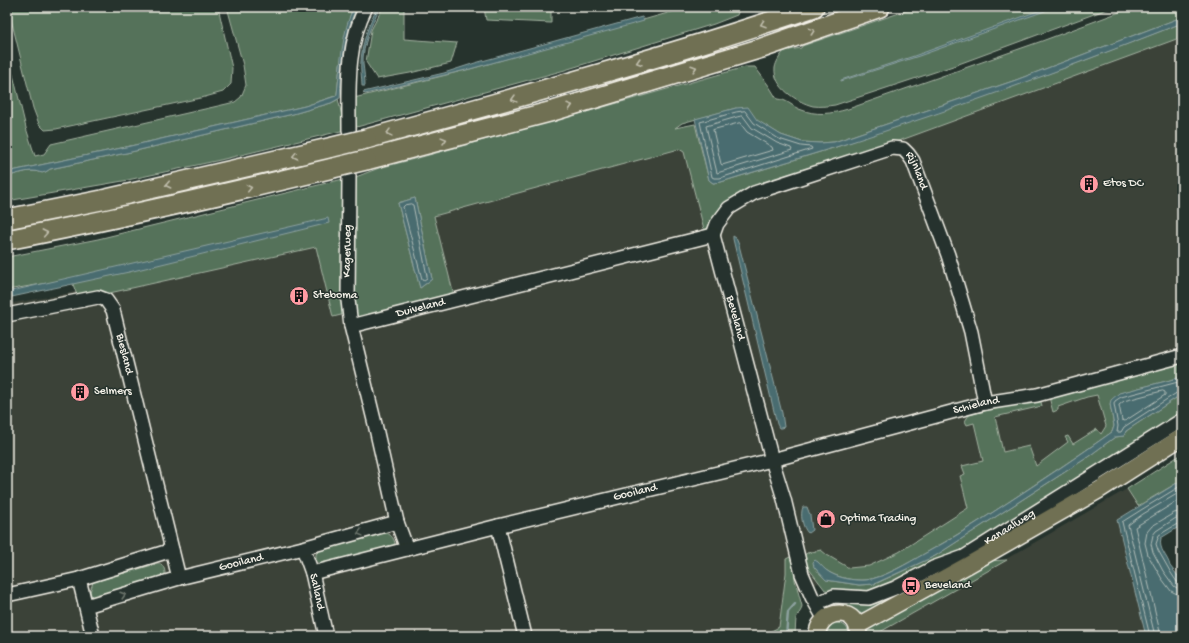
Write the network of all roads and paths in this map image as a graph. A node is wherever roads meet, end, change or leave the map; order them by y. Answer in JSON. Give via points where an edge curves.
{"nodes":[{"id":1,"x":366,"y":7,"type":"edge"},
{"id":2,"x":814,"y":7,"type":"edge"},
{"id":3,"x":880,"y":7,"type":"edge"},
{"id":4,"x":349,"y":130,"type":"dead end"},
{"id":5,"x":341,"y":172,"type":"junction"},
{"id":6,"x":7,"y":219,"type":"edge"},
{"id":7,"x":713,"y":235,"type":"junction"},
{"id":8,"x":7,"y":240,"type":"edge"},
{"id":9,"x":7,"y":315,"type":"edge"},
{"id":10,"x":351,"y":326,"type":"junction"},
{"id":11,"x":1182,"y":356,"type":"edge"},
{"id":12,"x":985,"y":403,"type":"junction"},
{"id":13,"x":1182,"y":420,"type":"edge"},
{"id":14,"x":1182,"y":437,"type":"edge"},
{"id":15,"x":772,"y":460,"type":"junction"},
{"id":16,"x":397,"y":522,"type":"junction"},
{"id":17,"x":498,"y":526,"type":"junction"},
{"id":18,"x":303,"y":548,"type":"junction"},
{"id":19,"x":407,"y":549,"type":"junction"},
{"id":20,"x":172,"y":550,"type":"junction"},
{"id":21,"x":800,"y":564,"type":"junction"},
{"id":22,"x":312,"y":573,"type":"junction"},
{"id":23,"x":179,"y":578,"type":"junction"},
{"id":24,"x":79,"y":579,"type":"junction"},
{"id":25,"x":7,"y":596,"type":"edge"},
{"id":26,"x":825,"y":600,"type":"junction"},
{"id":27,"x":86,"y":606,"type":"junction"},
{"id":28,"x":829,"y":616,"type":"junction"},
{"id":29,"x":858,"y":631,"type":"edge"},
{"id":30,"x":93,"y":636,"type":"edge"},
{"id":31,"x":326,"y":636,"type":"edge"},
{"id":32,"x":525,"y":636,"type":"edge"},
{"id":33,"x":817,"y":636,"type":"edge"}],
"edges":[{"from":1,"to":4,"type":"street","via":[[360,17],[352,51]]},
{"from":2,"to":6,"type":"highway","one_way":true,"bridge":true,"via":[[548,90],[366,139],[102,200]]},
{"from":5,"to":3,"type":"highway","one_way":true,"bridge":true,"via":[[366,160],[553,111],[762,48]]},
{"from":8,"to":5,"type":"highway","one_way":true},
{"from":5,"to":10,"type":"street","name":"Kagerweg"},
{"from":7,"to":10,"type":"street","name":"Duiveland"},
{"from":7,"to":12,"type":"street","name":"Rijnland","via":[[717,224],[729,208],[754,193],[892,148],[903,149],[913,161],[948,255],[971,332]]},
{"from":7,"to":15,"type":"street","name":"Beveland"},
{"from":9,"to":20,"type":"street","name":"Biesland","via":[[98,297],[106,300],[113,310]]},
{"from":10,"to":16,"type":"street"},
{"from":11,"to":12,"type":"street","name":"Schieland","via":[[1037,395]]},
{"from":12,"to":15,"type":"street","name":"Schieland"},
{"from":13,"to":26,"type":"street","name":"Kanaalweg","via":[[964,557],[869,598],[834,596]]},
{"from":14,"to":29,"type":"main road","name":"Kanaalweg","via":[[1085,498]]},
{"from":15,"to":17,"type":"street","name":"Gooiland"},
{"from":15,"to":21,"type":"street","name":"Beveland"},
{"from":16,"to":18,"type":"street","name":"Gooiland","one_way":true},
{"from":16,"to":19,"type":"street"},
{"from":17,"to":19,"type":"street","name":"Gooiland"},
{"from":17,"to":32,"type":"street"},
{"from":18,"to":22,"type":"street","name":"Salland"},
{"from":18,"to":23,"type":"street","name":"Gooiland"},
{"from":19,"to":22,"type":"street","name":"Gooiland"},
{"from":20,"to":23,"type":"street","name":"Biesland"},
{"from":20,"to":24,"type":"street"},
{"from":21,"to":26,"type":"street","name":"Beveland"},
{"from":21,"to":28,"type":"street","name":"Beveland","via":[[805,583]]},
{"from":22,"to":31,"type":"street","name":"Salland"},
{"from":27,"to":23,"type":"street","name":"Gooiland","one_way":true},
{"from":24,"to":25,"type":"street"},
{"from":24,"to":27,"type":"street"},
{"from":26,"to":28,"type":"street","name":"Beveland"},
{"from":27,"to":30,"type":"street"},
{"from":28,"to":29,"type":"main road","via":[[847,616],[853,620]]},
{"from":28,"to":33,"type":"main road","via":[[820,624]]}]}
